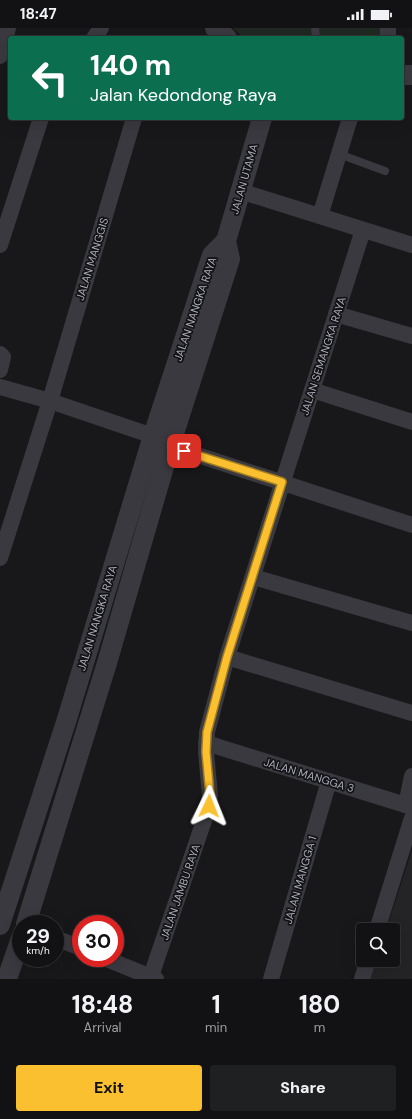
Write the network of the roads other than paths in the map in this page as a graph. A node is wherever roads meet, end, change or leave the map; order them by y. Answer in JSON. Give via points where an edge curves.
{"nodes":[{"id":1,"x":8,"y":28,"type":"edge"},
{"id":2,"x":215,"y":28,"type":"edge"},
{"id":3,"x":225,"y":36,"type":"edge"},
{"id":4,"x":0,"y":56,"type":"edge"},
{"id":5,"x":40,"y":120,"type":"edge"},
{"id":6,"x":133,"y":120,"type":"edge"},
{"id":7,"x":261,"y":120,"type":"edge"},
{"id":8,"x":349,"y":120,"type":"edge"},
{"id":9,"x":339,"y":154,"type":"junction"},
{"id":10,"x":385,"y":171,"type":"dead end"},
{"id":11,"x":240,"y":191,"type":"junction"},
{"id":12,"x":320,"y":216,"type":"junction"},
{"id":13,"x":363,"y":230,"type":"junction"},
{"id":14,"x":226,"y":241,"type":"joint"},
{"id":15,"x":0,"y":245,"type":"edge"},
{"id":16,"x":412,"y":245,"type":"edge"},
{"id":17,"x":336,"y":314,"type":"junction"},
{"id":18,"x":412,"y":336,"type":"edge"},
{"id":19,"x":0,"y":354,"type":"edge"},
{"id":20,"x":0,"y":370,"type":"edge"},
{"id":21,"x":0,"y":388,"type":"edge"},
{"id":22,"x":312,"y":390,"type":"junction"},
{"id":23,"x":50,"y":401,"type":"junction"},
{"id":24,"x":412,"y":422,"type":"edge"},
{"id":25,"x":161,"y":441,"type":"junction"},
{"id":26,"x":282,"y":482,"type":"junction"},
{"id":27,"x":412,"y":524,"type":"edge"},
{"id":28,"x":0,"y":558,"type":"edge"},
{"id":29,"x":253,"y":578,"type":"junction"},
{"id":30,"x":412,"y":623,"type":"edge"},
{"id":31,"x":86,"y":656,"type":"junction"},
{"id":32,"x":227,"y":657,"type":"junction"},
{"id":33,"x":107,"y":664,"type":"junction"},
{"id":34,"x":412,"y":713,"type":"edge"},
{"id":35,"x":66,"y":722,"type":"junction"},
{"id":36,"x":86,"y":729,"type":"junction"},
{"id":37,"x":206,"y":744,"type":"junction"},
{"id":38,"x":412,"y":776,"type":"edge"},
{"id":39,"x":329,"y":781,"type":"junction"},
{"id":40,"x":410,"y":810,"type":"edge"},
{"id":41,"x":29,"y":915,"type":"edge"},
{"id":42,"x":0,"y":923,"type":"edge"},
{"id":43,"x":380,"y":923,"type":"edge"},
{"id":44,"x":12,"y":964,"type":"edge"},
{"id":45,"x":124,"y":966,"type":"edge"},
{"id":46,"x":366,"y":967,"type":"edge"},
{"id":47,"x":152,"y":978,"type":"edge"},
{"id":48,"x":7,"y":979,"type":"edge"},
{"id":49,"x":271,"y":979,"type":"edge"},
{"id":50,"x":362,"y":979,"type":"edge"}],
"edges":[{"from":1,"to":4,"type":"street"},
{"from":2,"to":3,"type":"street"},
{"from":5,"to":15,"type":"street"},
{"from":6,"to":23,"type":"street","name":"JALAN MANGGIS"},
{"from":7,"to":11,"type":"street","name":"JALAN UTAMA"},
{"from":8,"to":9,"type":"street"},
{"from":9,"to":10,"type":"lane"},
{"from":9,"to":12,"type":"street"},
{"from":11,"to":12,"type":"street"},
{"from":11,"to":14,"type":"street","name":"JALAN UTAMA"},
{"from":12,"to":13,"type":"street"},
{"from":13,"to":16,"type":"street"},
{"from":13,"to":17,"type":"street","name":"JALAN SEMANGKA RAYA"},
{"from":14,"to":25,"type":"street","name":"JALAN NANGKA RAYA","via":[[212,255],[193,344]]},
{"from":17,"to":18,"type":"street"},
{"from":17,"to":22,"type":"street","name":"JALAN SEMANGKA RAYA"},
{"from":19,"to":20,"type":"street","via":[[3,357]]},
{"from":21,"to":23,"type":"street"},
{"from":22,"to":24,"type":"street"},
{"from":22,"to":26,"type":"street","name":"JALAN SEMANGKA RAYA"},
{"from":23,"to":25,"type":"street"},
{"from":23,"to":28,"type":"street","name":"JALAN MANGGIS"},
{"from":25,"to":26,"type":"street"},
{"from":25,"to":31,"type":"street","name":"JALAN NANGKA RAYA"},
{"from":25,"to":33,"type":"street","name":"JALAN NANGKA RAYA"},
{"from":26,"to":27,"type":"street"},
{"from":26,"to":29,"type":"street","name":"JALAN JAMBU RAYA"},
{"from":29,"to":30,"type":"street"},
{"from":29,"to":32,"type":"street","name":"JALAN JAMBU RAYA"},
{"from":31,"to":33,"type":"street"},
{"from":31,"to":35,"type":"street","name":"JALAN NANGKA RAYA"},
{"from":32,"to":34,"type":"street"},
{"from":32,"to":37,"type":"street","name":"JALAN JAMBU RAYA"},
{"from":33,"to":36,"type":"street","name":"JALAN NANGKA RAYA"},
{"from":35,"to":36,"type":"street"},
{"from":35,"to":42,"type":"street","name":"JALAN NANGKA RAYA"},
{"from":36,"to":41,"type":"street","name":"JALAN NANGKA RAYA"},
{"from":37,"to":39,"type":"street","name":"JALAN MANGGA 3"},
{"from":37,"to":47,"type":"street","name":"JALAN JAMBU RAYA","via":[[209,806]]},
{"from":38,"to":40,"type":"street"},
{"from":39,"to":40,"type":"street","name":"JALAN MANGGA 3"},
{"from":39,"to":49,"type":"street","name":"JALAN MANGGA 1"},
{"from":40,"to":43,"type":"street"},
{"from":44,"to":48,"type":"street"},
{"from":45,"to":47,"type":"street"},
{"from":46,"to":50,"type":"street"}]}
